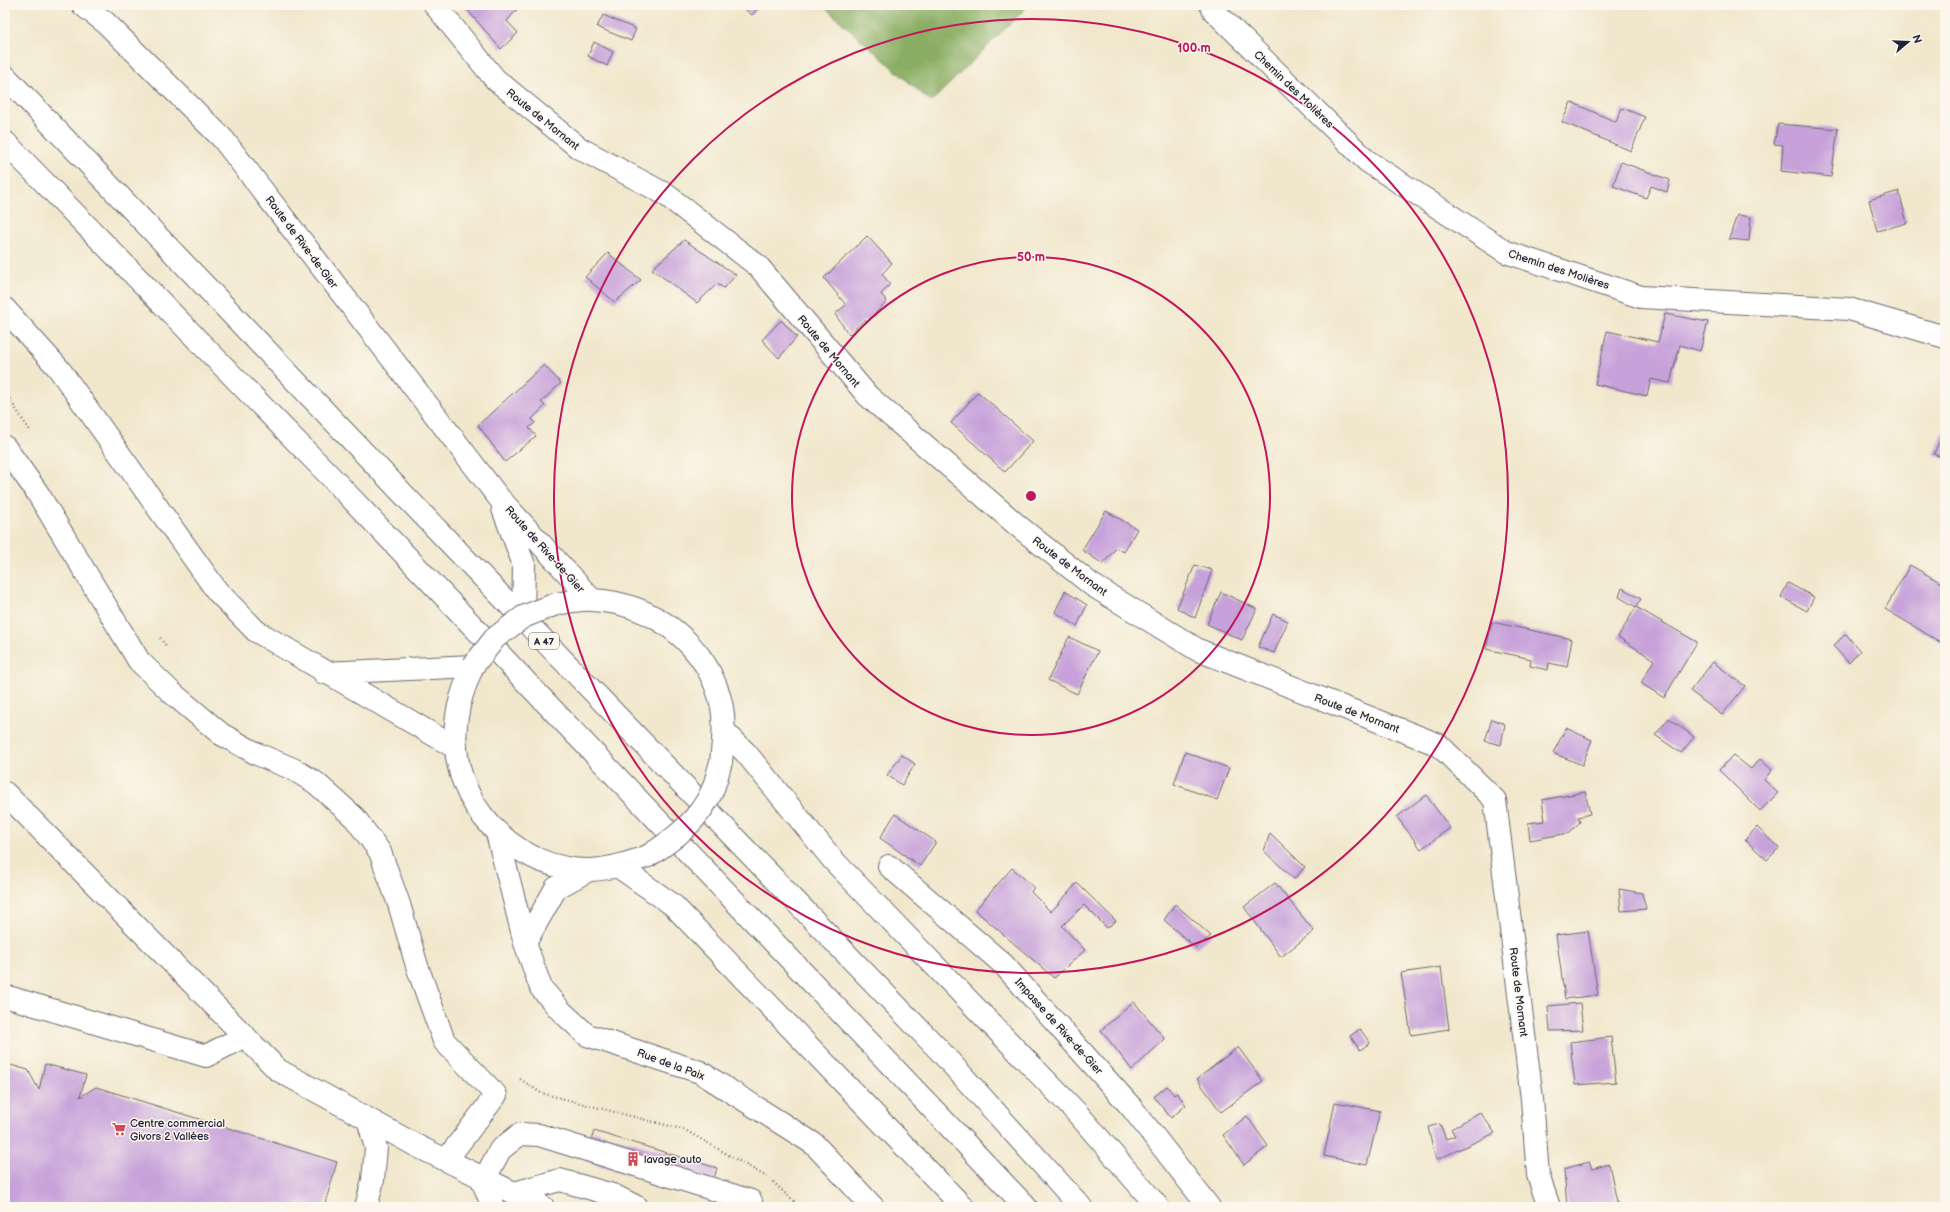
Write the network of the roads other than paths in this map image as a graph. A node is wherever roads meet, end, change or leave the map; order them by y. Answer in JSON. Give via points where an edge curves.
{"nodes":[{"id":1,"x":83,"y":5,"type":"edge"},
{"id":2,"x":436,"y":5,"type":"edge"},
{"id":3,"x":1211,"y":5,"type":"edge"},
{"id":4,"x":5,"y":76,"type":"edge"},
{"id":5,"x":5,"y":142,"type":"edge"},
{"id":6,"x":5,"y":309,"type":"edge"},
{"id":7,"x":1945,"y":337,"type":"edge"},
{"id":8,"x":5,"y":447,"type":"edge"},
{"id":9,"x":499,"y":498,"type":"junction"},
{"id":10,"x":592,"y":600,"type":"junction"},
{"id":11,"x":524,"y":617,"type":"junction"},
{"id":12,"x":473,"y":666,"type":"junction"},
{"id":13,"x":324,"y":672,"type":"junction"},
{"id":14,"x":724,"y":731,"type":"junction"},
{"id":15,"x":456,"y":748,"type":"junction"},
{"id":16,"x":5,"y":793,"type":"edge"},
{"id":17,"x":498,"y":833,"type":"junction"},
{"id":18,"x":888,"y":866,"type":"dead end"},
{"id":19,"x":619,"y":867,"type":"junction"},
{"id":20,"x":589,"y":870,"type":"junction"},
{"id":21,"x":525,"y":943,"type":"junction"},
{"id":22,"x":5,"y":996,"type":"edge"},
{"id":23,"x":245,"y":1036,"type":"junction"},
{"id":24,"x":368,"y":1119,"type":"junction"},
{"id":25,"x":447,"y":1159,"type":"junction"},
{"id":26,"x":482,"y":1177,"type":"junction"},
{"id":27,"x":514,"y":1192,"type":"junction"},
{"id":28,"x":366,"y":1207,"type":"edge"},
{"id":29,"x":493,"y":1207,"type":"edge"},
{"id":30,"x":543,"y":1207,"type":"edge"},
{"id":31,"x":637,"y":1207,"type":"edge"},
{"id":32,"x":751,"y":1207,"type":"edge"},
{"id":33,"x":873,"y":1207,"type":"edge"},
{"id":34,"x":963,"y":1207,"type":"edge"},
{"id":35,"x":1026,"y":1207,"type":"edge"},
{"id":36,"x":1081,"y":1207,"type":"edge"},
{"id":37,"x":1158,"y":1207,"type":"edge"},
{"id":38,"x":1209,"y":1207,"type":"edge"},
{"id":39,"x":1549,"y":1207,"type":"edge"}],
"edges":[{"from":1,"to":9,"type":"main road","name":"Route de Rive-de-Gier","via":[[106,23],[223,139]]},
{"from":2,"to":39,"type":"main road","name":"Route de Mornant","via":[[496,80],[579,148],[665,194],[758,266],[868,396],[1017,525],[1092,585],[1198,650],[1439,745],[1495,800],[1532,1099],[1538,1175]]},
{"from":3,"to":7,"type":"main road","name":"Chemin des Molières","via":[[1214,11],[1367,161],[1506,252],[1641,297],[1849,310]]},
{"from":4,"to":36,"type":"main road","number":"A 47","via":[[447,540],[935,1045]]},
{"from":5,"to":35,"type":"main road","via":[[330,475]]},
{"from":6,"to":13,"type":"main road","via":[[59,369],[217,591],[256,631]]},
{"from":8,"to":25,"type":"main road","via":[[37,492],[139,660],[171,692],[221,734],[316,783],[355,818],[380,852],[444,1041],[496,1095]]},
{"from":9,"to":10,"type":"main road","name":"Route de Rive-de-Gier"},
{"from":9,"to":11,"type":"main road","name":"Route de Rive-de-Gier","via":[[524,565]]},
{"from":10,"to":11,"type":"main road","bridge":true,"via":[[556,604]]},
{"from":10,"to":14,"type":"main road","via":[[626,605],[649,614],[670,626],[688,642],[703,662],[714,684],[722,706]]},
{"from":11,"to":12,"type":"main road","bridge":true,"via":[[495,638]]},
{"from":12,"to":13,"type":"main road"},
{"from":12,"to":15,"type":"main road","via":[[462,692],[456,720]]},
{"from":13,"to":15,"type":"main road"},
{"from":14,"to":19,"type":"main road","bridge":true,"via":[[721,762],[712,791],[696,818],[674,840],[648,856]]},
{"from":14,"to":37,"type":"main road","via":[[746,753],[833,860],[1078,1114]]},
{"from":15,"to":17,"type":"main road","via":[[465,786],[484,819]]},
{"from":16,"to":23,"type":"main road"},
{"from":17,"to":20,"type":"main road","via":[[529,855],[558,866]]},
{"from":17,"to":21,"type":"main road","name":"Rue de la Paix"},
{"from":18,"to":38,"type":"main road","name":"Impasse de Rive-de-Gier","via":[[1003,964],[1132,1108]]},
{"from":19,"to":20,"type":"main road"},
{"from":19,"to":34,"type":"main road","via":[[673,905]]},
{"from":20,"to":21,"type":"main road","via":[[556,888]]},
{"from":21,"to":33,"type":"main road","name":"Rue de la Paix","via":[[541,988],[587,1035],[700,1072],[814,1144]]},
{"from":22,"to":23,"type":"main road","via":[[206,1056]]},
{"from":23,"to":24,"type":"main road","via":[[278,1070]]},
{"from":24,"to":25,"type":"main road"},
{"from":24,"to":28,"type":"main road","via":[[376,1148],[373,1180]]},
{"from":25,"to":26,"type":"main road"},
{"from":26,"to":27,"type":"main road"},
{"from":26,"to":29,"type":"main road"},
{"from":26,"to":32,"type":"main road","via":[[500,1150],[520,1134],[539,1135],[751,1201]]},
{"from":27,"to":30,"type":"main road"},
{"from":27,"to":31,"type":"main road","via":[[560,1180],[613,1195]]}]}
